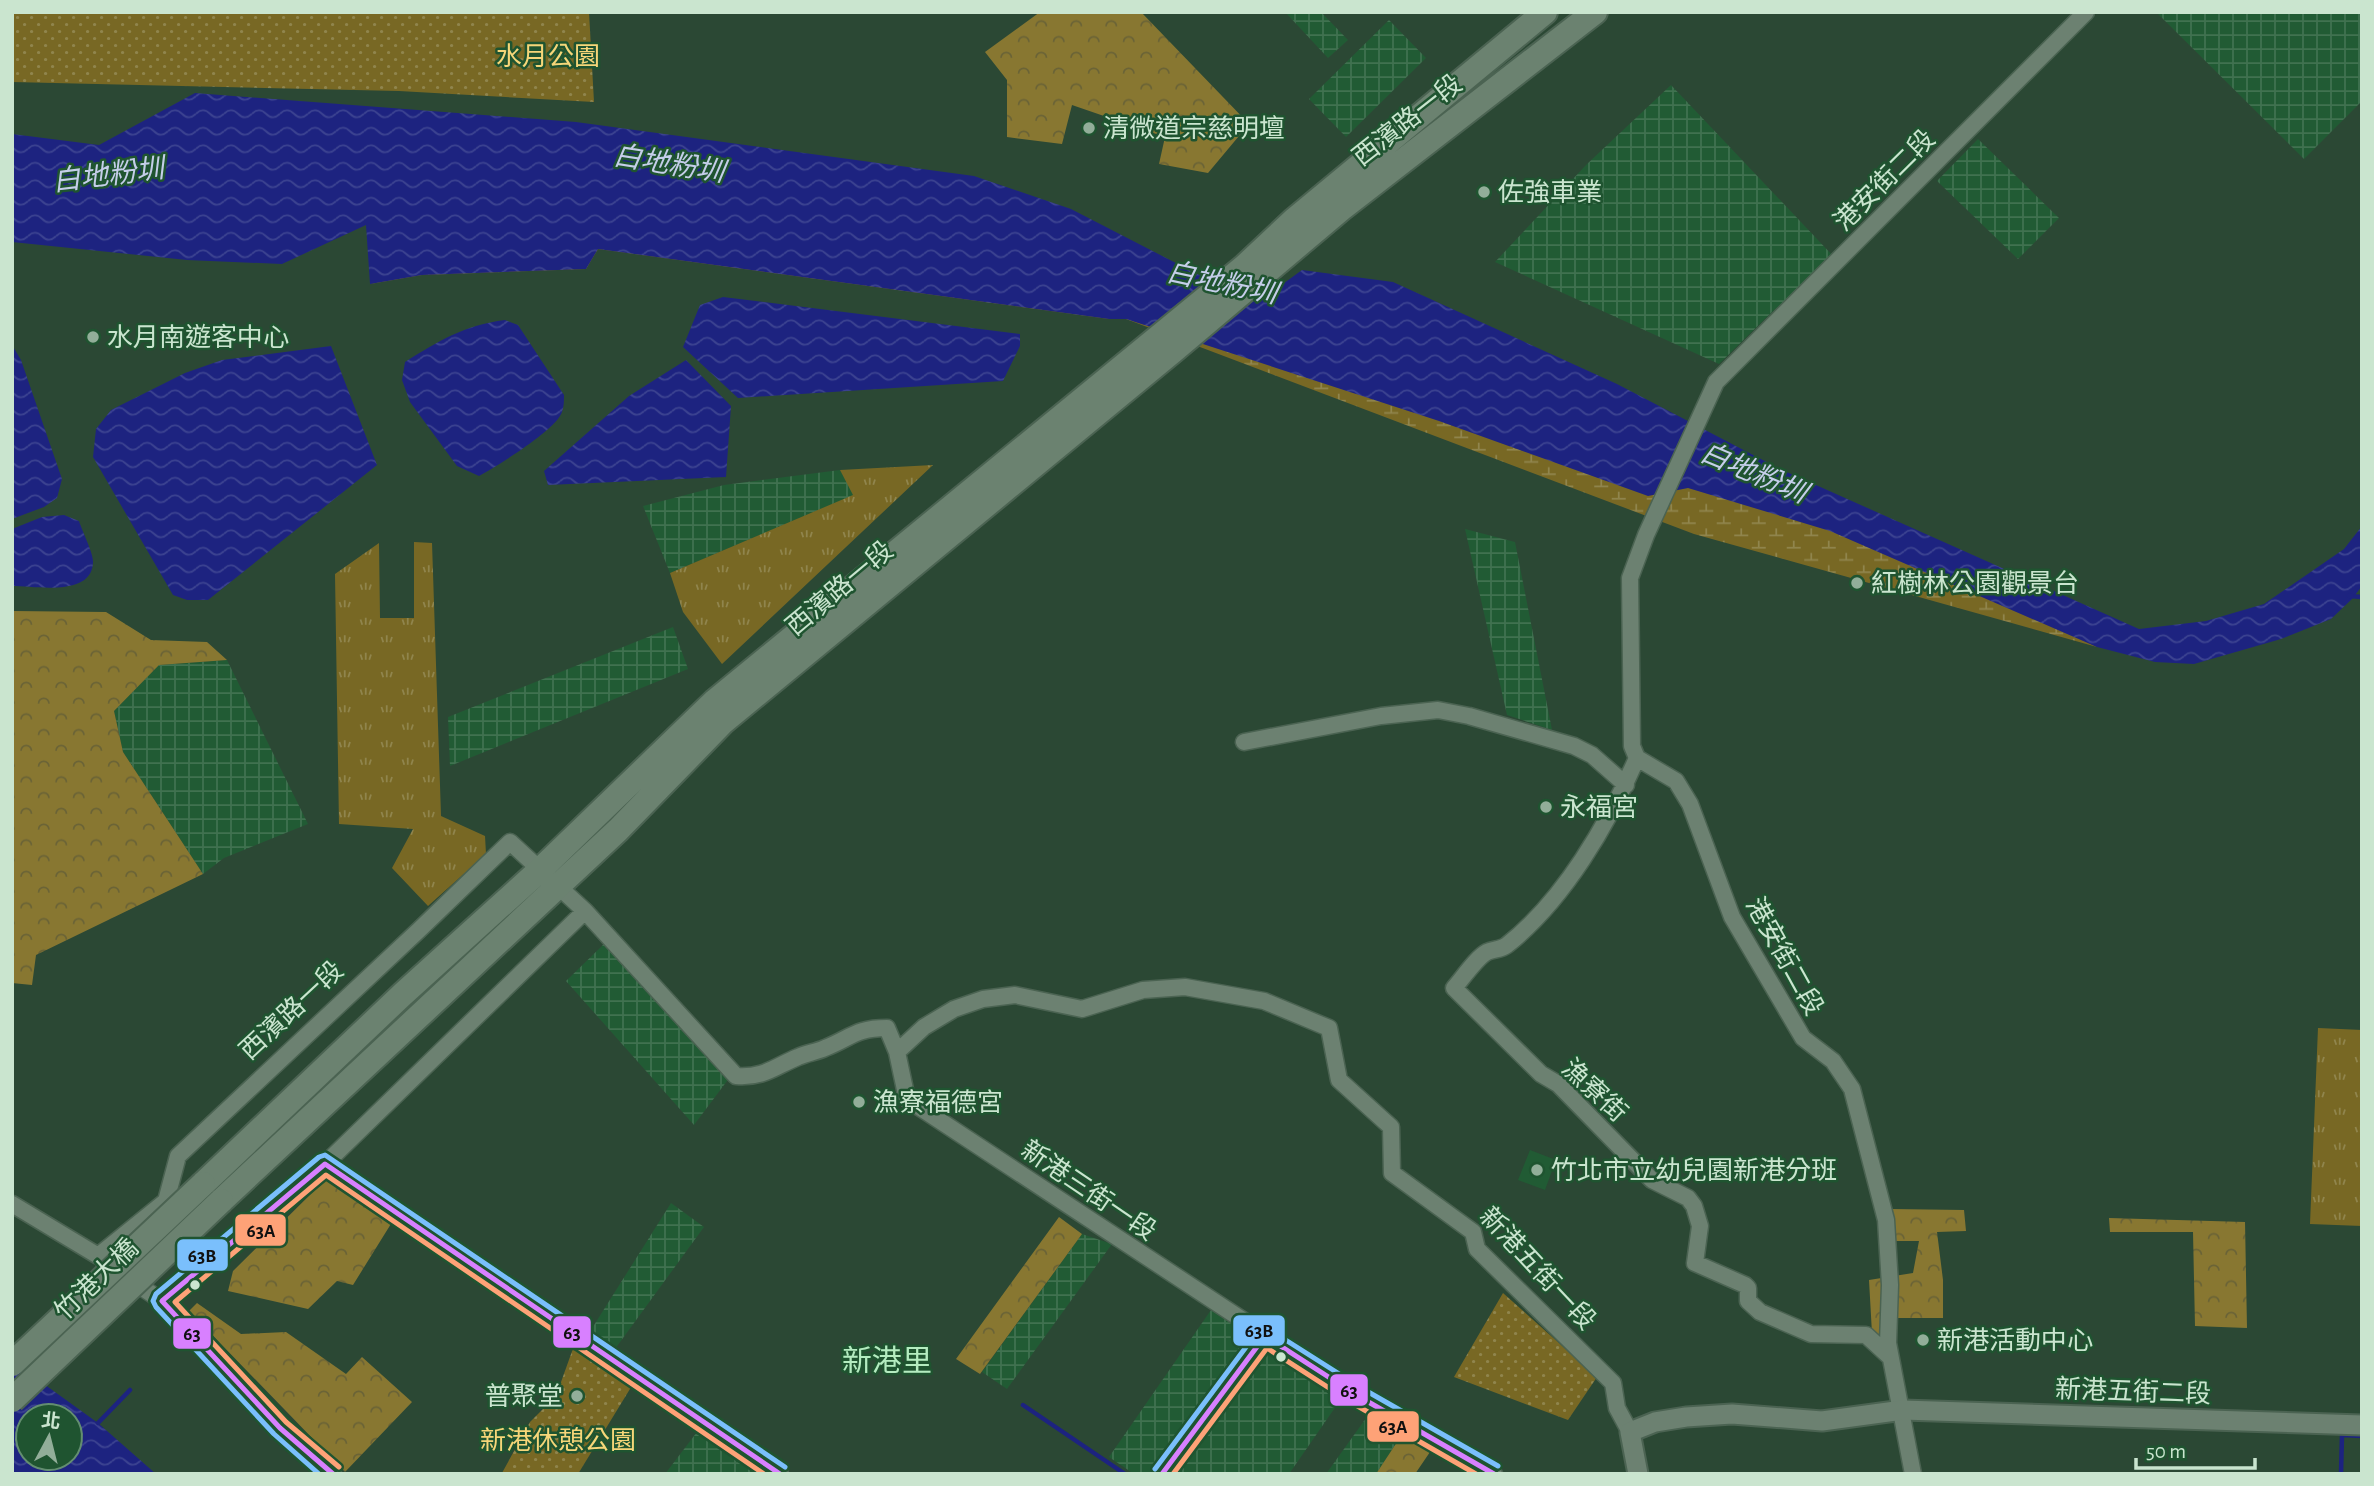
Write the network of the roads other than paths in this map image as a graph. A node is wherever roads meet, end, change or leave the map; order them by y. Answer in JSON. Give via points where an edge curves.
{"nodes":[{"id":1,"x":1545,"y":12,"type":"edge"},
{"id":2,"x":1595,"y":12,"type":"edge"},
{"id":3,"x":2086,"y":12,"type":"edge"},
{"id":4,"x":1252,"y":272,"type":"junction"},
{"id":5,"x":1244,"y":743,"type":"dead end"},
{"id":6,"x":1637,"y":758,"type":"junction"},
{"id":7,"x":1626,"y":785,"type":"junction"},
{"id":8,"x":549,"y":878,"type":"junction"},
{"id":9,"x":585,"y":911,"type":"junction"},
{"id":10,"x":897,"y":1052,"type":"junction"},
{"id":11,"x":325,"y":1164,"type":"junction"},
{"id":12,"x":203,"y":1184,"type":"joint"},
{"id":13,"x":221,"y":1201,"type":"joint"},
{"id":14,"x":12,"y":1204,"type":"edge"},
{"id":15,"x":98,"y":1256,"type":"junction"},
{"id":16,"x":162,"y":1301,"type":"junction"},
{"id":17,"x":1890,"y":1357,"type":"junction"},
{"id":18,"x":12,"y":1364,"type":"edge"},
{"id":19,"x":12,"y":1400,"type":"edge"},
{"id":20,"x":1902,"y":1410,"type":"junction"},
{"id":21,"x":2362,"y":1425,"type":"edge"},
{"id":22,"x":1630,"y":1432,"type":"junction"},
{"id":23,"x":333,"y":1474,"type":"edge"},
{"id":24,"x":780,"y":1474,"type":"edge"},
{"id":25,"x":1494,"y":1474,"type":"edge"},
{"id":26,"x":1638,"y":1474,"type":"edge"},
{"id":27,"x":1913,"y":1474,"type":"edge"}],
"edges":[{"from":1,"to":4,"type":"main road","name":"西濱路一段","via":[[1294,220]]},
{"from":2,"to":4,"type":"main road","name":"西濱路一段","via":[[1341,209]]},
{"from":3,"to":6,"type":"street","name":"港安街二段","via":[[1716,382],[1630,578],[1632,746]]},
{"from":4,"to":8,"type":"main road","name":"西濱路一段","via":[[1173,351],[723,722],[618,830]]},
{"from":4,"to":8,"type":"main road","name":"西濱路一段","via":[[1130,358],[715,701]]},
{"from":5,"to":7,"type":"street","via":[[1381,716],[1438,710],[1574,746],[1592,755]]},
{"from":6,"to":7,"type":"street","name":"漁寮街"},
{"from":6,"to":17,"type":"street","name":"港安街二段","via":[[1676,781],[1690,804],[1732,917],[1803,1038],[1833,1061],[1852,1089],[1886,1220]]},
{"from":7,"to":17,"type":"street","name":"漁寮街","via":[[1576,870],[1552,901],[1505,948],[1485,953],[1454,988],[1652,1180],[1688,1198],[1700,1221],[1695,1263],[1745,1284],[1748,1301],[1760,1312],[1811,1335],[1866,1335]]},
{"from":8,"to":9,"type":"street","name":"西濱路一段"},
{"from":8,"to":12,"type":"main road","name":"西濱路一段","via":[[403,994]]},
{"from":8,"to":13,"type":"main road","name":"西濱路一段"},
{"from":8,"to":15,"type":"street","name":"西濱路一段","via":[[510,842],[178,1156],[166,1201]]},
{"from":9,"to":10,"type":"street","name":"新港三街一段","via":[[736,1076],[754,1077],[870,1028],[887,1028]]},
{"from":9,"to":11,"type":"street"},
{"from":10,"to":22,"type":"street","name":"新港五街一段","via":[[924,1027],[954,1009],[1015,995],[1082,1009],[1143,990],[1185,987],[1264,1002],[1329,1028],[1339,1080],[1391,1127],[1392,1173],[1473,1232],[1477,1249],[1613,1384],[1617,1408]]},
{"from":10,"to":25,"type":"street","name":"新港三街一段","via":[[907,1099],[1358,1396]]},
{"from":11,"to":16,"type":"street"},
{"from":11,"to":24,"type":"street"},
{"from":12,"to":18,"type":"main road","name":"竹港大橋","bridge":true},
{"from":13,"to":19,"type":"main road","name":"竹港大橋","bridge":true},
{"from":14,"to":15,"type":"street"},
{"from":15,"to":16,"type":"street"},
{"from":16,"to":23,"type":"street","via":[[280,1428]]},
{"from":17,"to":20,"type":"street","name":"港安街二段"},
{"from":20,"to":21,"type":"street","name":"新港五街二段"},
{"from":20,"to":22,"type":"street","via":[[1822,1421],[1732,1414],[1686,1417]]},
{"from":20,"to":27,"type":"street","name":"港安街二段"},
{"from":22,"to":26,"type":"street"}]}
